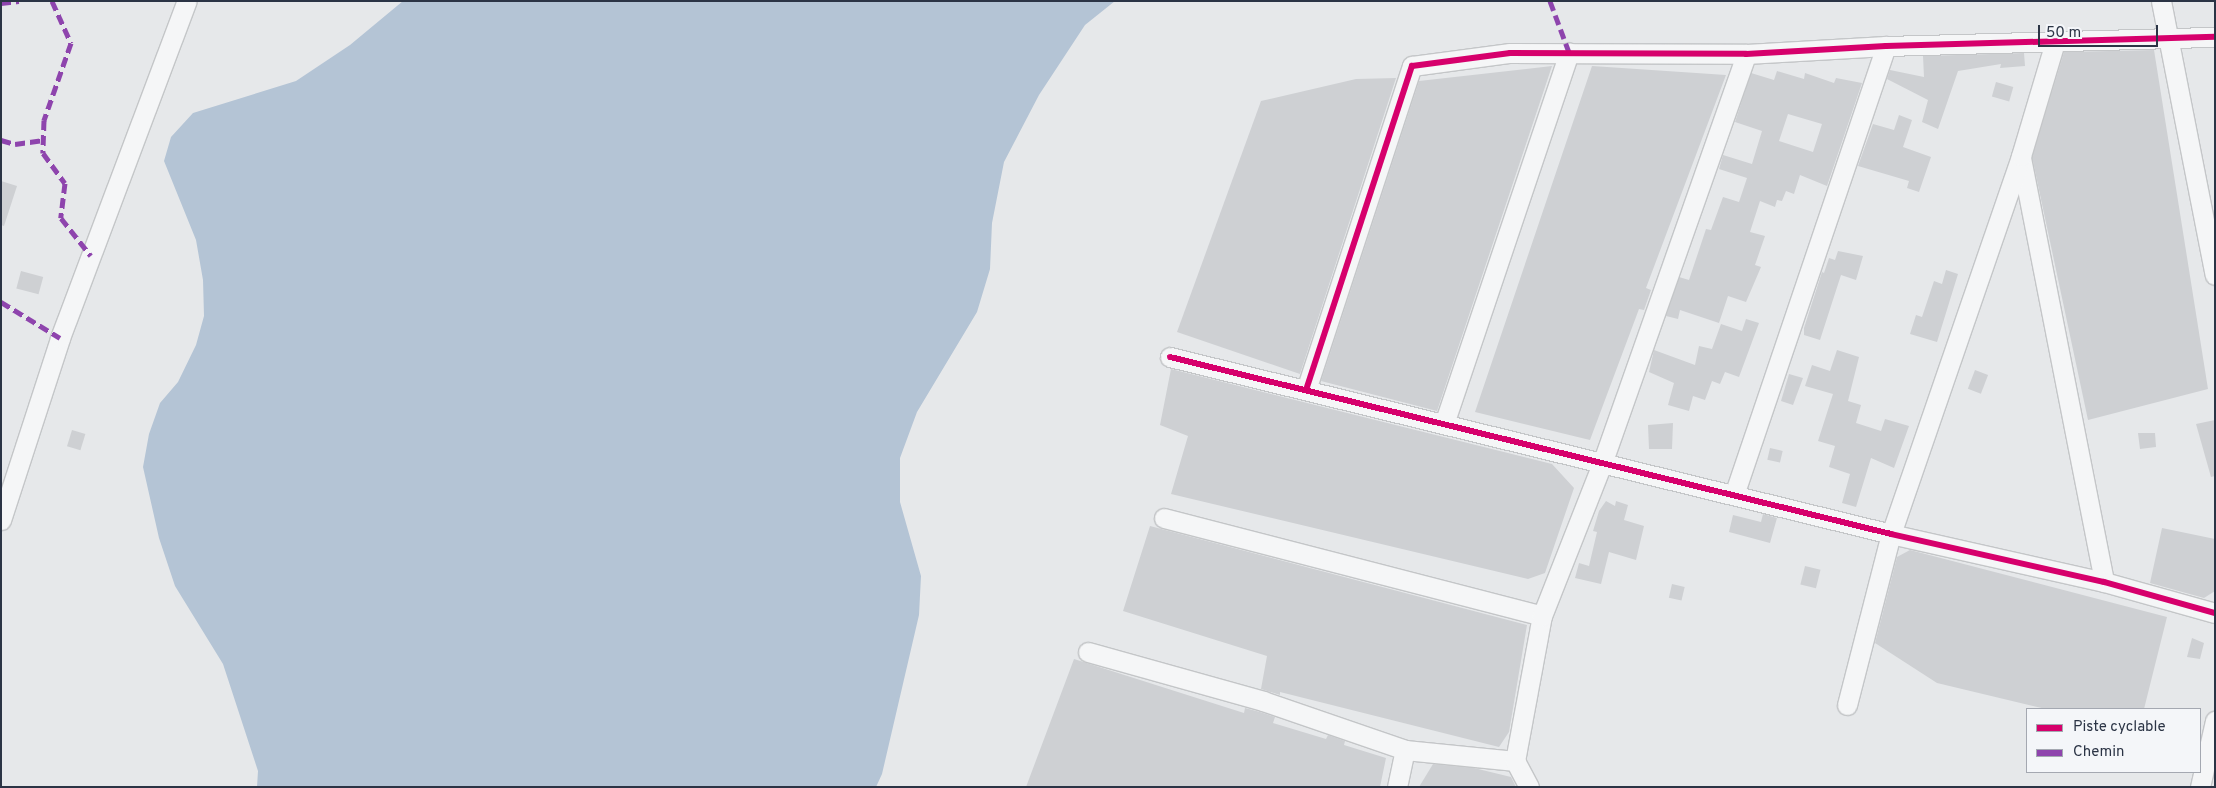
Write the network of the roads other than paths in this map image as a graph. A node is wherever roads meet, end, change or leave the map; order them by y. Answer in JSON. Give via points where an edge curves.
{"nodes":[{"id":1,"x":187,"y":1,"type":"edge"},
{"id":2,"x":2161,"y":1,"type":"edge"},
{"id":3,"x":2215,"y":37,"type":"edge"},
{"id":4,"x":2169,"y":40,"type":"junction"},
{"id":5,"x":2055,"y":42,"type":"junction"},
{"id":6,"x":1886,"y":46,"type":"junction"},
{"id":7,"x":1569,"y":52,"type":"junction"},
{"id":8,"x":1746,"y":54,"type":"junction"},
{"id":9,"x":2021,"y":156,"type":"junction"},
{"id":10,"x":2215,"y":275,"type":"edge"},
{"id":11,"x":1170,"y":357,"type":"dead end"},
{"id":12,"x":1306,"y":390,"type":"junction"},
{"id":13,"x":1444,"y":424,"type":"junction"},
{"id":14,"x":1603,"y":461,"type":"junction"},
{"id":15,"x":1734,"y":495,"type":"junction"},
{"id":16,"x":1164,"y":518,"type":"dead end"},
{"id":17,"x":1,"y":520,"type":"edge"},
{"id":18,"x":1891,"y":534,"type":"junction"},
{"id":19,"x":2104,"y":582,"type":"junction"},
{"id":20,"x":2215,"y":613,"type":"edge"},
{"id":21,"x":1542,"y":616,"type":"junction"},
{"id":22,"x":1088,"y":652,"type":"dead end"},
{"id":23,"x":1847,"y":704,"type":"dead end"},
{"id":24,"x":2215,"y":721,"type":"edge"},
{"id":25,"x":1405,"y":750,"type":"junction"},
{"id":26,"x":1515,"y":761,"type":"junction"},
{"id":27,"x":1397,"y":787,"type":"edge"},
{"id":28,"x":1529,"y":787,"type":"edge"},
{"id":29,"x":2200,"y":787,"type":"edge"}],
"edges":[{"from":1,"to":17,"type":"street","via":[[60,338]]},
{"from":2,"to":4,"type":"street"},
{"from":3,"to":4,"type":"street"},
{"from":4,"to":5,"type":"street"},
{"from":4,"to":10,"type":"street"},
{"from":5,"to":6,"type":"street"},
{"from":5,"to":9,"type":"street"},
{"from":6,"to":8,"type":"street"},
{"from":6,"to":15,"type":"street"},
{"from":7,"to":8,"type":"street"},
{"from":7,"to":12,"type":"street","via":[[1510,53],[1412,66]]},
{"from":7,"to":13,"type":"street"},
{"from":8,"to":14,"type":"street"},
{"from":9,"to":18,"type":"street"},
{"from":9,"to":19,"type":"street"},
{"from":11,"to":12,"type":"street"},
{"from":12,"to":13,"type":"street"},
{"from":13,"to":14,"type":"street"},
{"from":14,"to":15,"type":"street"},
{"from":14,"to":21,"type":"street"},
{"from":15,"to":18,"type":"street"},
{"from":16,"to":21,"type":"street"},
{"from":18,"to":19,"type":"street"},
{"from":18,"to":23,"type":"street"},
{"from":19,"to":20,"type":"street"},
{"from":21,"to":26,"type":"street"},
{"from":22,"to":25,"type":"street","via":[[1263,701]]},
{"from":24,"to":29,"type":"street"},
{"from":25,"to":26,"type":"street"},
{"from":25,"to":27,"type":"street"},
{"from":26,"to":28,"type":"street"}]}
